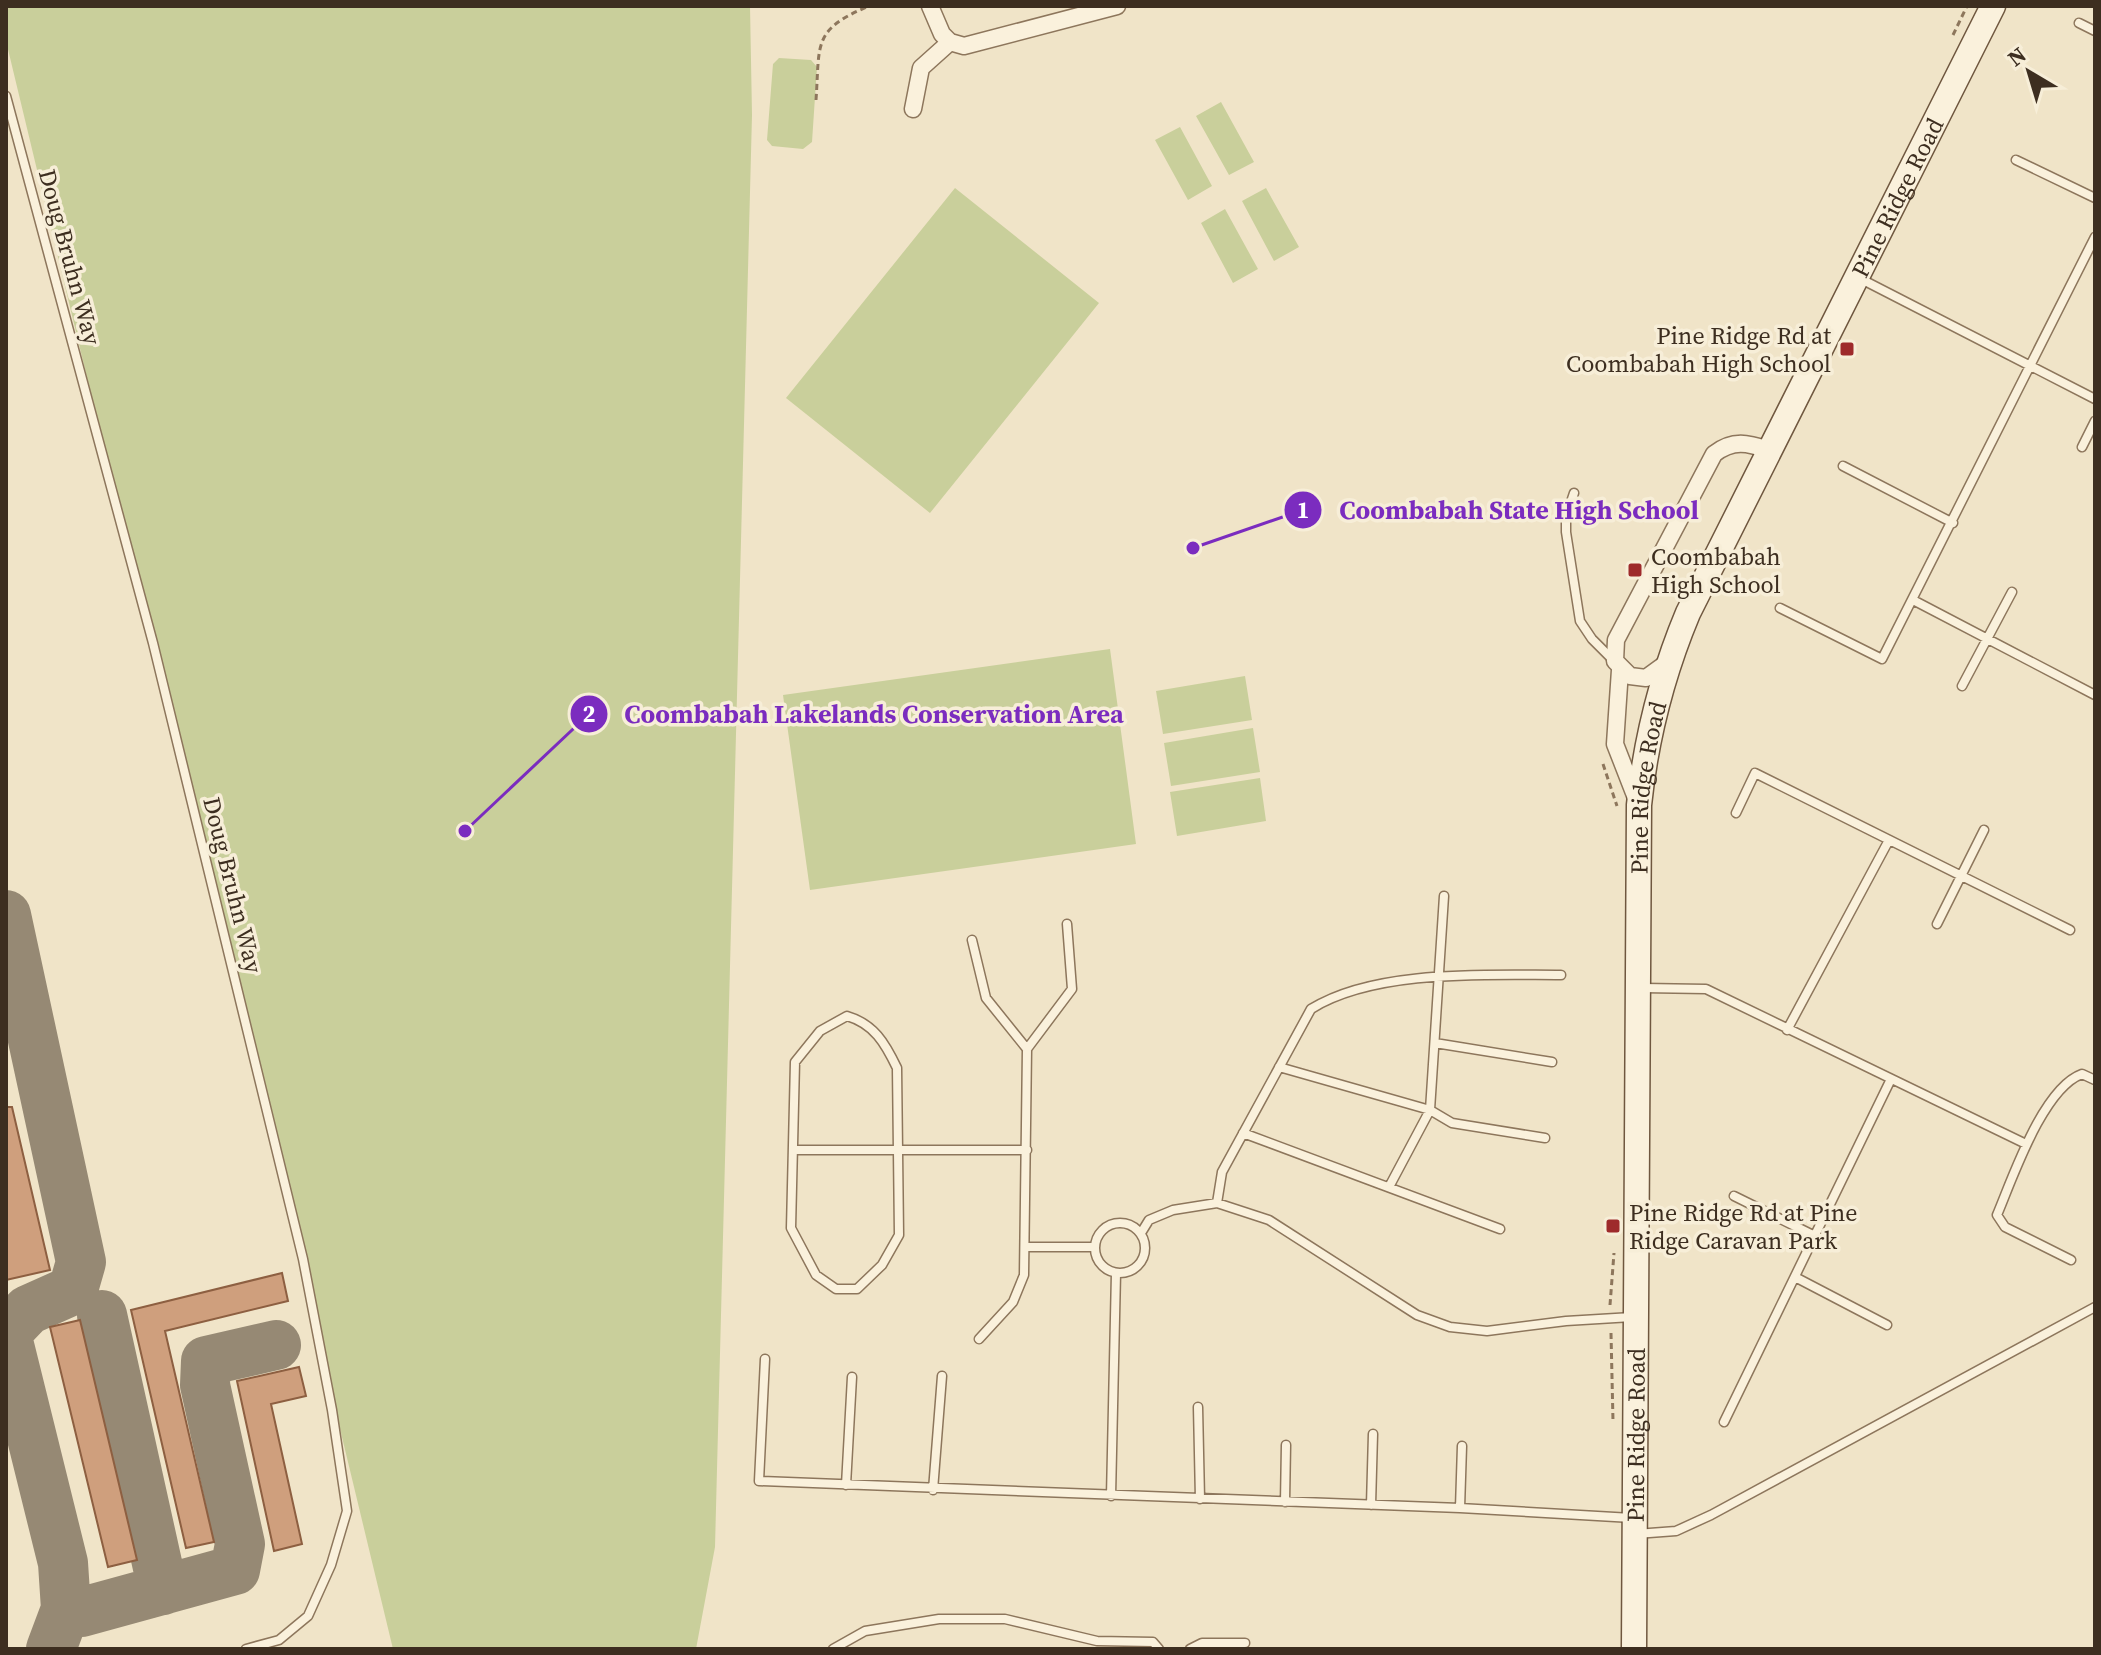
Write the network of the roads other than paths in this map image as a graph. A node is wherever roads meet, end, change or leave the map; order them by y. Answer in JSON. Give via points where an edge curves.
{"nodes":[{"id":1,"x":930,"y":6,"type":"edge"},
{"id":2,"x":1117,"y":6,"type":"edge"},
{"id":3,"x":1993,"y":6,"type":"edge"},
{"id":4,"x":2079,"y":23,"type":"dead end"},
{"id":5,"x":2095,"y":31,"type":"edge"},
{"id":6,"x":950,"y":42,"type":"junction"},
{"id":7,"x":6,"y":96,"type":"edge"},
{"id":8,"x":913,"y":109,"type":"dead end"},
{"id":9,"x":2016,"y":160,"type":"dead end"},
{"id":10,"x":2095,"y":198,"type":"edge"},
{"id":11,"x":2095,"y":237,"type":"edge"},
{"id":12,"x":1856,"y":277,"type":"junction"},
{"id":13,"x":2032,"y":368,"type":"junction"},
{"id":14,"x":2095,"y":399,"type":"edge"},
{"id":15,"x":2095,"y":421,"type":"edge"},
{"id":16,"x":2082,"y":447,"type":"dead end"},
{"id":17,"x":1769,"y":450,"type":"junction"},
{"id":18,"x":1843,"y":466,"type":"dead end"},
{"id":19,"x":1574,"y":493,"type":"dead end"},
{"id":20,"x":1953,"y":523,"type":"junction"},
{"id":21,"x":2012,"y":592,"type":"dead end"},
{"id":22,"x":1913,"y":600,"type":"junction"},
{"id":23,"x":1780,"y":608,"type":"dead end"},
{"id":24,"x":1987,"y":639,"type":"junction"},
{"id":25,"x":1668,"y":662,"type":"junction"},
{"id":26,"x":1618,"y":666,"type":"junction"},
{"id":27,"x":1962,"y":686,"type":"dead end"},
{"id":28,"x":2095,"y":695,"type":"edge"},
{"id":29,"x":1629,"y":810,"type":"junction"},
{"id":30,"x":1736,"y":813,"type":"dead end"},
{"id":31,"x":1984,"y":830,"type":"dead end"},
{"id":32,"x":1889,"y":840,"type":"junction"},
{"id":33,"x":1960,"y":875,"type":"junction"},
{"id":34,"x":1444,"y":896,"type":"dead end"},
{"id":35,"x":1067,"y":924,"type":"dead end"},
{"id":36,"x":1937,"y":924,"type":"dead end"},
{"id":37,"x":2070,"y":930,"type":"dead end"},
{"id":38,"x":972,"y":940,"type":"dead end"},
{"id":39,"x":1441,"y":975,"type":"junction"},
{"id":40,"x":1561,"y":975,"type":"dead end"},
{"id":41,"x":1638,"y":988,"type":"junction"},
{"id":42,"x":1787,"y":1030,"type":"junction"},
{"id":43,"x":1435,"y":1043,"type":"junction"},
{"id":44,"x":1027,"y":1049,"type":"junction"},
{"id":45,"x":1552,"y":1062,"type":"dead end"},
{"id":46,"x":1279,"y":1067,"type":"junction"},
{"id":47,"x":1891,"y":1079,"type":"junction"},
{"id":48,"x":2095,"y":1080,"type":"edge"},
{"id":49,"x":1430,"y":1110,"type":"junction"},
{"id":50,"x":1243,"y":1133,"type":"junction"},
{"id":51,"x":1545,"y":1138,"type":"dead end"},
{"id":52,"x":2026,"y":1144,"type":"junction"},
{"id":53,"x":898,"y":1149,"type":"junction"},
{"id":54,"x":793,"y":1150,"type":"junction"},
{"id":55,"x":1027,"y":1150,"type":"junction"},
{"id":56,"x":1389,"y":1187,"type":"junction"},
{"id":57,"x":1734,"y":1196,"type":"dead end"},
{"id":58,"x":1217,"y":1203,"type":"junction"},
{"id":59,"x":1500,"y":1229,"type":"dead end"},
{"id":60,"x":1141,"y":1233,"type":"junction"},
{"id":61,"x":1815,"y":1236,"type":"junction"},
{"id":62,"x":1026,"y":1247,"type":"junction"},
{"id":63,"x":1094,"y":1247,"type":"junction"},
{"id":64,"x":2071,"y":1260,"type":"dead end"},
{"id":65,"x":1116,"y":1273,"type":"junction"},
{"id":66,"x":1795,"y":1277,"type":"junction"},
{"id":67,"x":2095,"y":1307,"type":"edge"},
{"id":68,"x":1635,"y":1317,"type":"junction"},
{"id":69,"x":1887,"y":1325,"type":"dead end"},
{"id":70,"x":979,"y":1339,"type":"dead end"},
{"id":71,"x":765,"y":1359,"type":"dead end"},
{"id":72,"x":942,"y":1376,"type":"dead end"},
{"id":73,"x":852,"y":1377,"type":"dead end"},
{"id":74,"x":1198,"y":1407,"type":"dead end"},
{"id":75,"x":1724,"y":1422,"type":"dead end"},
{"id":76,"x":1373,"y":1434,"type":"dead end"},
{"id":77,"x":1286,"y":1445,"type":"dead end"},
{"id":78,"x":1462,"y":1446,"type":"dead end"},
{"id":79,"x":846,"y":1485,"type":"junction"},
{"id":80,"x":933,"y":1490,"type":"junction"},
{"id":81,"x":1111,"y":1496,"type":"junction"},
{"id":82,"x":1200,"y":1499,"type":"junction"},
{"id":83,"x":1285,"y":1502,"type":"junction"},
{"id":84,"x":1371,"y":1505,"type":"junction"},
{"id":85,"x":1460,"y":1508,"type":"junction"},
{"id":86,"x":1634,"y":1526,"type":"junction"},
{"id":87,"x":1245,"y":1643,"type":"dead end"},
{"id":88,"x":246,"y":1649,"type":"edge"},
{"id":89,"x":833,"y":1649,"type":"edge"},
{"id":90,"x":1159,"y":1649,"type":"edge"},
{"id":91,"x":1190,"y":1649,"type":"edge"},
{"id":92,"x":1634,"y":1649,"type":"edge"}],
"edges":[{"from":1,"to":6,"type":"street"},
{"from":2,"to":6,"type":"street","via":[[964,46]]},
{"from":3,"to":12,"type":"street","name":"Pine Ridge Road"},
{"from":4,"to":5,"type":"lane"},
{"from":6,"to":8,"type":"street","via":[[921,68]]},
{"from":7,"to":88,"type":"lane","name":"Doug Bruhn Way","via":[[153,643],[303,1259],[332,1410],[347,1511],[331,1565],[308,1616],[279,1640]]},
{"from":9,"to":10,"type":"lane"},
{"from":11,"to":13,"type":"lane"},
{"from":12,"to":13,"type":"lane"},
{"from":12,"to":17,"type":"street","name":"Pine Ridge Road"},
{"from":13,"to":14,"type":"lane"},
{"from":13,"to":20,"type":"lane"},
{"from":15,"to":16,"type":"lane"},
{"from":17,"to":25,"type":"street","name":"Pine Ridge Road"},
{"from":17,"to":26,"type":"street","via":[[1733,443],[1714,454],[1616,640]]},
{"from":18,"to":20,"type":"lane"},
{"from":19,"to":26,"type":"lane","via":[[1566,532],[1580,621]]},
{"from":20,"to":22,"type":"lane"},
{"from":21,"to":24,"type":"lane"},
{"from":22,"to":23,"type":"lane","via":[[1882,659]]},
{"from":22,"to":24,"type":"lane"},
{"from":24,"to":27,"type":"lane"},
{"from":24,"to":28,"type":"lane"},
{"from":25,"to":26,"type":"street","via":[[1646,678]]},
{"from":25,"to":29,"type":"street","name":"Pine Ridge Road"},
{"from":26,"to":29,"type":"street","via":[[1615,744]]},
{"from":29,"to":41,"type":"street","name":"Pine Ridge Road"},
{"from":30,"to":32,"type":"lane","via":[[1755,773]]},
{"from":31,"to":33,"type":"lane"},
{"from":32,"to":33,"type":"lane"},
{"from":32,"to":42,"type":"lane"},
{"from":33,"to":36,"type":"lane"},
{"from":33,"to":37,"type":"lane"},
{"from":34,"to":39,"type":"lane"},
{"from":35,"to":44,"type":"lane","via":[[1072,989]]},
{"from":38,"to":44,"type":"lane","via":[[986,998]]},
{"from":39,"to":40,"type":"lane"},
{"from":39,"to":43,"type":"lane"},
{"from":39,"to":46,"type":"lane","via":[[1333,995],[1311,1009]]},
{"from":41,"to":42,"type":"lane","via":[[1706,989]]},
{"from":41,"to":68,"type":"street","name":"Pine Ridge Road"},
{"from":42,"to":47,"type":"lane"},
{"from":43,"to":45,"type":"lane"},
{"from":43,"to":49,"type":"lane"},
{"from":44,"to":55,"type":"lane"},
{"from":46,"to":49,"type":"lane"},
{"from":46,"to":50,"type":"lane"},
{"from":47,"to":52,"type":"lane"},
{"from":47,"to":61,"type":"lane"},
{"from":48,"to":52,"type":"lane","via":[[2082,1074],[2067,1079]]},
{"from":49,"to":51,"type":"lane","via":[[1452,1123]]},
{"from":49,"to":56,"type":"lane"},
{"from":50,"to":56,"type":"lane"},
{"from":50,"to":58,"type":"lane","via":[[1222,1172]]},
{"from":52,"to":64,"type":"lane","via":[[1997,1215],[2005,1227]]},
{"from":53,"to":54,"type":"lane"},
{"from":53,"to":54,"type":"lane","via":[[897,1068],[865,1021],[847,1016],[820,1031],[795,1062]]},
{"from":53,"to":54,"type":"lane","via":[[899,1235],[882,1265],[857,1289],[836,1289],[816,1275],[791,1228]]},
{"from":53,"to":55,"type":"lane"},
{"from":55,"to":62,"type":"lane"},
{"from":56,"to":59,"type":"lane"},
{"from":57,"to":61,"type":"lane"},
{"from":58,"to":60,"type":"lane","via":[[1173,1210],[1149,1220]]},
{"from":58,"to":68,"type":"lane","via":[[1269,1220],[1417,1315],[1450,1327],[1487,1331]]},
{"from":60,"to":63,"type":"lane","via":[[1117,1222],[1099,1232]]},
{"from":60,"to":65,"type":"lane","via":[[1143,1259],[1131,1271]]},
{"from":61,"to":66,"type":"lane"},
{"from":62,"to":63,"type":"lane"},
{"from":62,"to":70,"type":"lane","via":[[1024,1275],[1013,1302]]},
{"from":63,"to":65,"type":"lane","via":[[1100,1265]]},
{"from":65,"to":81,"type":"lane"},
{"from":66,"to":69,"type":"lane"},
{"from":66,"to":75,"type":"lane"},
{"from":67,"to":86,"type":"lane","via":[[1711,1515],[1676,1531]]},
{"from":68,"to":86,"type":"street","name":"Pine Ridge Road"},
{"from":71,"to":79,"type":"lane","via":[[759,1481]]},
{"from":72,"to":80,"type":"lane"},
{"from":73,"to":79,"type":"lane"},
{"from":74,"to":82,"type":"lane"},
{"from":76,"to":84,"type":"lane"},
{"from":77,"to":83,"type":"lane"},
{"from":78,"to":85,"type":"lane"},
{"from":79,"to":80,"type":"lane"},
{"from":80,"to":81,"type":"lane"},
{"from":81,"to":82,"type":"lane"},
{"from":82,"to":83,"type":"lane"},
{"from":83,"to":84,"type":"lane"},
{"from":84,"to":85,"type":"lane"},
{"from":85,"to":86,"type":"lane"},
{"from":86,"to":92,"type":"street","name":"Pine Ridge Road"},
{"from":87,"to":91,"type":"lane","via":[[1202,1643]]},
{"from":89,"to":90,"type":"lane","via":[[865,1631],[952,1619],[1005,1619],[1097,1641],[1153,1642]]}]}
